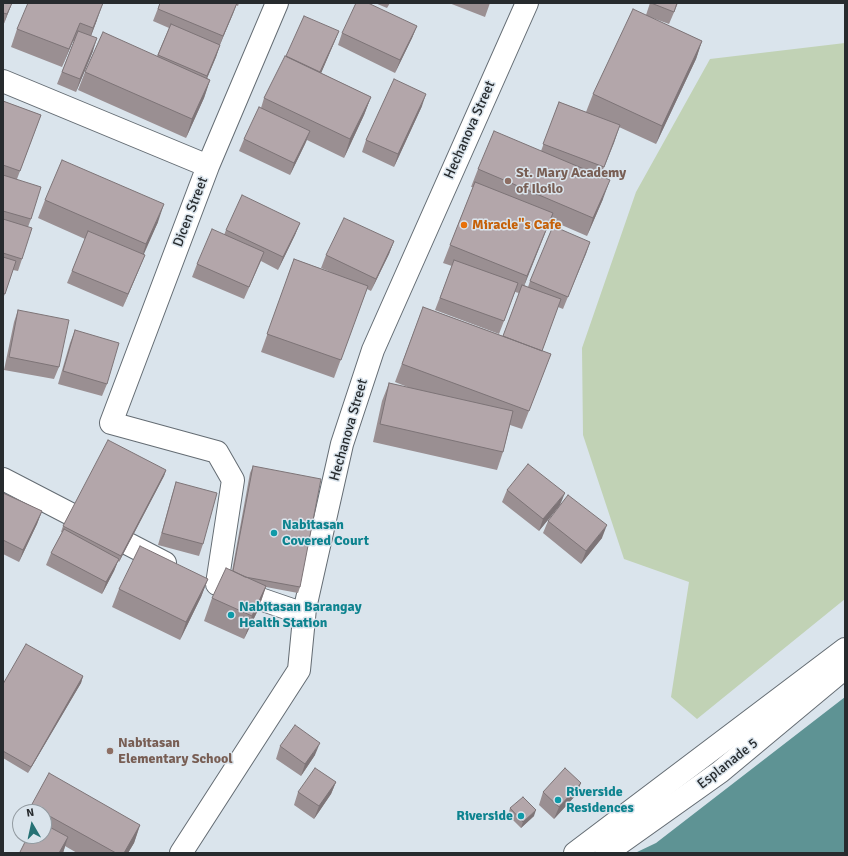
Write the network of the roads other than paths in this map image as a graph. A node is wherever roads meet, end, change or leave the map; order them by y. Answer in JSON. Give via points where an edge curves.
{"nodes":[{"id":1,"x":277,"y":3,"type":"edge"},
{"id":2,"x":527,"y":3,"type":"edge"},
{"id":3,"x":3,"y":81,"type":"edge"},
{"id":4,"x":208,"y":166,"type":"junction"},
{"id":5,"x":3,"y":478,"type":"edge"},
{"id":6,"x":217,"y":584,"type":"junction"},
{"id":7,"x":304,"y":614,"type":"junction"},
{"id":8,"x":845,"y":649,"type":"edge"},
{"id":9,"x":845,"y":668,"type":"edge"},
{"id":10,"x":181,"y":853,"type":"edge"},
{"id":11,"x":575,"y":853,"type":"edge"},
{"id":12,"x":606,"y":853,"type":"edge"}],
"edges":[{"from":1,"to":4,"type":"street","name":"Dicen Street"},
{"from":2,"to":7,"type":"street","name":"Hechanova Street","via":[[373,350],[342,444]]},
{"from":3,"to":4,"type":"street"},
{"from":4,"to":6,"type":"street","name":"Dicen Street","via":[[111,423],[217,452],[233,480]]},
{"from":5,"to":6,"type":"street","via":[[188,573]]},
{"from":6,"to":7,"type":"street"},
{"from":7,"to":10,"type":"street","name":"Hechanova Street","via":[[299,670]]},
{"from":8,"to":11,"type":"street"},
{"from":9,"to":12,"type":"street","name":"Esplanade 5","via":[[720,772]]}]}
